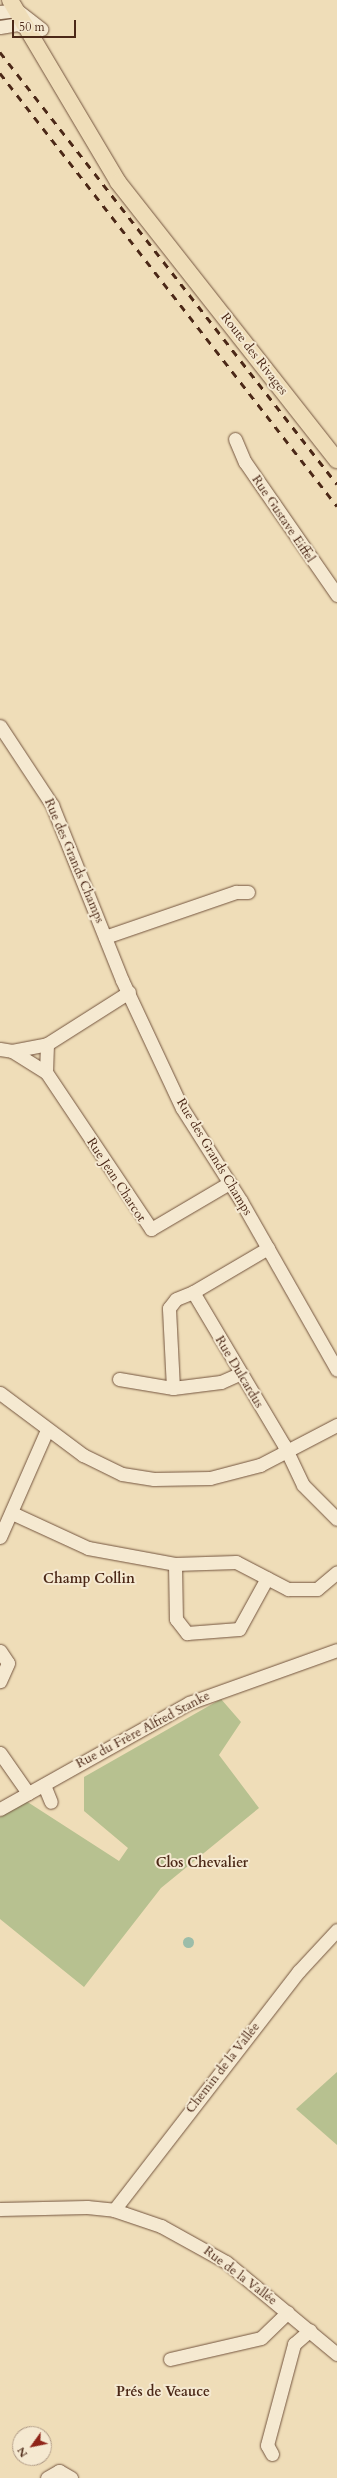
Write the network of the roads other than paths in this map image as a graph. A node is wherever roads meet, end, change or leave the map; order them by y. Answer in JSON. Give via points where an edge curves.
{"nodes":[{"id":1,"x":9,"y":8,"type":"edge"},
{"id":2,"x":0,"y":27,"type":"edge"},
{"id":3,"x":36,"y":30,"type":"junction"},
{"id":4,"x":235,"y":439,"type":"dead end"},
{"id":5,"x":337,"y":460,"type":"edge"},
{"id":6,"x":337,"y":595,"type":"edge"},
{"id":7,"x":0,"y":726,"type":"edge"},
{"id":8,"x":4,"y":743,"type":"edge"},
{"id":9,"x":248,"y":892,"type":"dead end"},
{"id":10,"x":105,"y":937,"type":"junction"},
{"id":11,"x":129,"y":992,"type":"junction"},
{"id":12,"x":47,"y":1044,"type":"junction"},
{"id":13,"x":6,"y":1050,"type":"edge"},
{"id":14,"x":46,"y":1072,"type":"junction"},
{"id":15,"x":229,"y":1183,"type":"junction"},
{"id":16,"x":268,"y":1248,"type":"junction"},
{"id":17,"x":193,"y":1292,"type":"junction"},
{"id":18,"x":337,"y":1370,"type":"edge"},
{"id":19,"x":239,"y":1374,"type":"junction"},
{"id":20,"x":119,"y":1379,"type":"dead end"},
{"id":21,"x":173,"y":1388,"type":"junction"},
{"id":22,"x":0,"y":1393,"type":"edge"},
{"id":23,"x":337,"y":1425,"type":"edge"},
{"id":24,"x":47,"y":1430,"type":"junction"},
{"id":25,"x":288,"y":1454,"type":"junction"},
{"id":26,"x":12,"y":1513,"type":"junction"},
{"id":27,"x":337,"y":1519,"type":"edge"},
{"id":28,"x":0,"y":1537,"type":"edge"},
{"id":29,"x":175,"y":1564,"type":"junction"},
{"id":30,"x":337,"y":1572,"type":"edge"},
{"id":31,"x":267,"y":1578,"type":"junction"},
{"id":32,"x":337,"y":1650,"type":"edge"},
{"id":33,"x":0,"y":1651,"type":"edge"},
{"id":34,"x":0,"y":1681,"type":"edge"},
{"id":35,"x":0,"y":1753,"type":"edge"},
{"id":36,"x":44,"y":1785,"type":"junction"},
{"id":37,"x":28,"y":1793,"type":"junction"},
{"id":38,"x":51,"y":1802,"type":"dead end"},
{"id":39,"x":0,"y":1809,"type":"edge"},
{"id":40,"x":337,"y":1930,"type":"edge"},
{"id":41,"x":0,"y":2209,"type":"edge"},
{"id":42,"x":114,"y":2210,"type":"junction"},
{"id":43,"x":288,"y":2312,"type":"junction"},
{"id":44,"x":310,"y":2330,"type":"junction"},
{"id":45,"x":337,"y":2354,"type":"edge"},
{"id":46,"x":170,"y":2359,"type":"dead end"},
{"id":47,"x":272,"y":2454,"type":"dead end"},
{"id":48,"x":47,"y":2478,"type":"edge"},
{"id":49,"x":71,"y":2478,"type":"edge"}],
"edges":[{"from":1,"to":3,"type":"main road","name":"Route des Rivages"},
{"from":2,"to":3,"type":"street","via":[[18,24]]},
{"from":3,"to":5,"type":"main road","name":"Route des Rivages","via":[[171,248]]},
{"from":4,"to":6,"type":"street","name":"Rue Gustave Eiffel","via":[[245,462]]},
{"from":7,"to":8,"type":"street","name":"Rue des Grands Champs"},
{"from":8,"to":10,"type":"street","name":"Rue des Grands Champs","via":[[52,805]]},
{"from":9,"to":10,"type":"street","name":"Rue des Grands Champs","via":[[236,892]]},
{"from":10,"to":11,"type":"street","name":"Rue des Grands Champs"},
{"from":11,"to":12,"type":"street","name":"Rue Jean Charcot"},
{"from":11,"to":15,"type":"street","name":"Rue des Grands Champs","via":[[182,1108]]},
{"from":12,"to":13,"type":"street","name":"Rue Jean Charcot"},
{"from":12,"to":14,"type":"street"},
{"from":13,"to":14,"type":"street","name":"Rue Jean Charcot"},
{"from":14,"to":15,"type":"street","name":"Rue Jean Charcot","via":[[151,1229]]},
{"from":15,"to":16,"type":"street","name":"Rue des Grands Champs"},
{"from":16,"to":17,"type":"street"},
{"from":16,"to":18,"type":"street","name":"Rue des Grands Champs"},
{"from":17,"to":19,"type":"street","name":"Rue Dulcardus"},
{"from":17,"to":21,"type":"street","via":[[176,1299],[169,1308]]},
{"from":19,"to":21,"type":"street","via":[[221,1382]]},
{"from":19,"to":25,"type":"street","name":"Rue Dulcardus"},
{"from":20,"to":21,"type":"street","via":[[150,1387]]},
{"from":22,"to":24,"type":"street"},
{"from":23,"to":25,"type":"street"},
{"from":24,"to":25,"type":"street","via":[[101,1465],[122,1474],[154,1479],[210,1478],[260,1466]]},
{"from":24,"to":26,"type":"street"},
{"from":25,"to":27,"type":"street","name":"Rue Dulcardus","via":[[312,1497]]},
{"from":26,"to":28,"type":"street"},
{"from":26,"to":29,"type":"street","via":[[88,1548]]},
{"from":29,"to":31,"type":"street","via":[[236,1562]]},
{"from":29,"to":31,"type":"street","via":[[176,1619],[187,1633],[239,1629]]},
{"from":30,"to":31,"type":"street","via":[[317,1589],[303,1592],[288,1589]]},
{"from":32,"to":36,"type":"street","name":"Rue du Frère Alfred Stanke","via":[[189,1703]]},
{"from":33,"to":34,"type":"street","via":[[8,1663]]},
{"from":35,"to":37,"type":"street"},
{"from":36,"to":37,"type":"street","name":"Rue du Frère Alfred Stanke"},
{"from":36,"to":38,"type":"street"},
{"from":37,"to":39,"type":"street","name":"Rue du Frère Alfred Stanke"},
{"from":40,"to":42,"type":"street","name":"Chemin de la Vallée","via":[[299,1971]]},
{"from":41,"to":42,"type":"street","name":"Rue de la Vallée","via":[[87,2207]]},
{"from":42,"to":43,"type":"street","name":"Rue de la Vallée","via":[[161,2226],[196,2244],[226,2262]]},
{"from":43,"to":44,"type":"street","name":"Rue de la Vallée"},
{"from":43,"to":46,"type":"street","via":[[261,2338]]},
{"from":44,"to":45,"type":"street","name":"Rue de la Vallée"},
{"from":44,"to":47,"type":"street","via":[[294,2344],[267,2445]]},
{"from":48,"to":49,"type":"street","via":[[59,2471]]}]}
